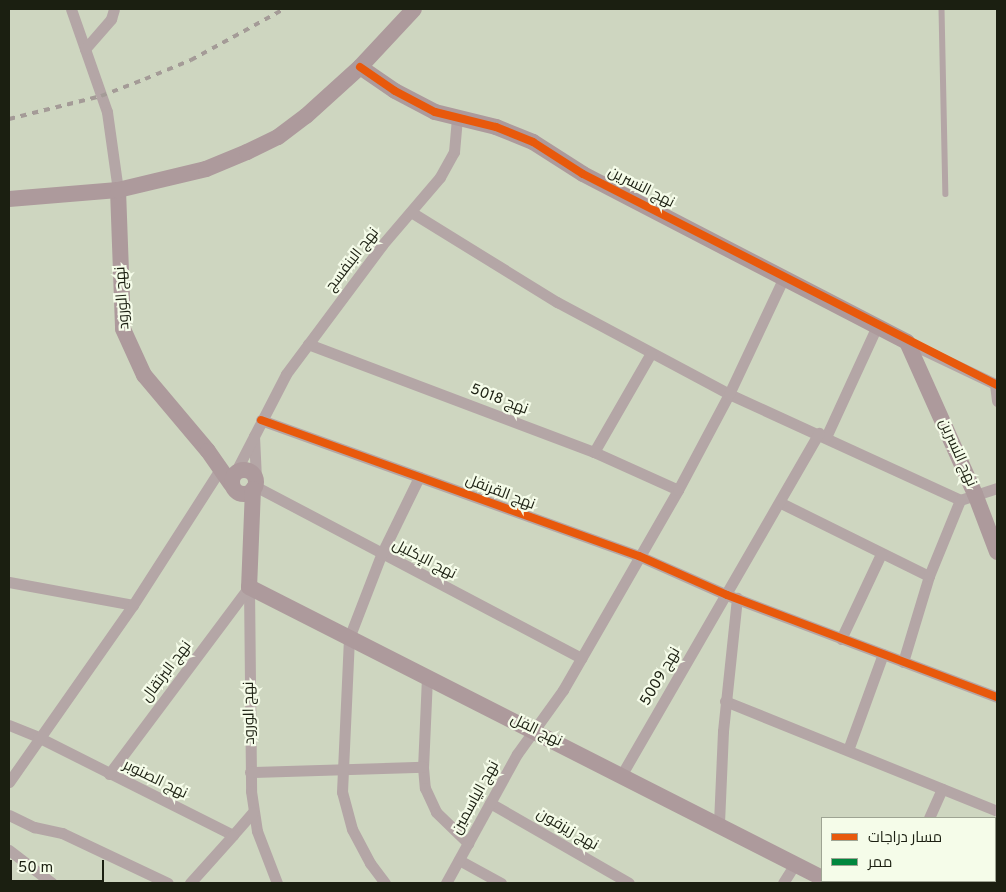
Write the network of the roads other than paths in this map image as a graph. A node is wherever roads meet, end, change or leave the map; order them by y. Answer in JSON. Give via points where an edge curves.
{"nodes":[{"id":1,"x":71,"y":9,"type":"edge"},
{"id":2,"x":114,"y":9,"type":"edge"},
{"id":3,"x":414,"y":9,"type":"edge"},
{"id":4,"x":942,"y":9,"type":"edge"},
{"id":5,"x":85,"y":49,"type":"junction"},
{"id":6,"x":360,"y":67,"type":"junction"},
{"id":7,"x":456,"y":116,"type":"junction"},
{"id":8,"x":118,"y":190,"type":"junction"},
{"id":9,"x":946,"y":194,"type":"dead end"},
{"id":10,"x":9,"y":199,"type":"edge"},
{"id":11,"x":411,"y":212,"type":"junction"},
{"id":12,"x":784,"y":277,"type":"junction"},
{"id":13,"x":877,"y":326,"type":"junction"},
{"id":14,"x":907,"y":342,"type":"junction"},
{"id":15,"x":308,"y":344,"type":"junction"},
{"id":16,"x":651,"y":353,"type":"junction"},
{"id":17,"x":996,"y":384,"type":"edge"},
{"id":18,"x":729,"y":394,"type":"junction"},
{"id":19,"x":997,"y":401,"type":"edge"},
{"id":20,"x":262,"y":420,"type":"junction"},
{"id":21,"x":254,"y":435,"type":"junction"},
{"id":22,"x":822,"y":435,"type":"junction"},
{"id":23,"x":594,"y":452,"type":"junction"},
{"id":24,"x":419,"y":477,"type":"junction"},
{"id":25,"x":242,"y":478,"type":"junction"},
{"id":26,"x":997,"y":488,"type":"edge"},
{"id":27,"x":678,"y":490,"type":"junction"},
{"id":28,"x":968,"y":497,"type":"junction"},
{"id":29,"x":781,"y":503,"type":"junction"},
{"id":30,"x":997,"y":552,"type":"edge"},
{"id":31,"x":881,"y":554,"type":"junction"},
{"id":32,"x":381,"y":555,"type":"junction"},
{"id":33,"x":639,"y":556,"type":"junction"},
{"id":34,"x":929,"y":576,"type":"junction"},
{"id":35,"x":9,"y":582,"type":"edge"},
{"id":36,"x":249,"y":587,"type":"junction"},
{"id":37,"x":732,"y":597,"type":"junction"},
{"id":38,"x":133,"y":605,"type":"junction"},
{"id":39,"x":349,"y":638,"type":"junction"},
{"id":40,"x":841,"y":639,"type":"junction"},
{"id":41,"x":884,"y":654,"type":"junction"},
{"id":42,"x":581,"y":658,"type":"junction"},
{"id":43,"x":903,"y":662,"type":"junction"},
{"id":44,"x":427,"y":677,"type":"junction"},
{"id":45,"x":997,"y":697,"type":"edge"},
{"id":46,"x":725,"y":701,"type":"junction"},
{"id":47,"x":9,"y":725,"type":"edge"},
{"id":48,"x":534,"y":730,"type":"junction"},
{"id":49,"x":38,"y":737,"type":"junction"},
{"id":50,"x":848,"y":750,"type":"junction"},
{"id":51,"x":423,"y":767,"type":"junction"},
{"id":52,"x":341,"y":771,"type":"junction"},
{"id":53,"x":250,"y":772,"type":"junction"},
{"id":54,"x":109,"y":774,"type":"junction"},
{"id":55,"x":622,"y":774,"type":"junction"},
{"id":56,"x":9,"y":782,"type":"edge"},
{"id":57,"x":942,"y":789,"type":"junction"},
{"id":58,"x":490,"y":802,"type":"junction"},
{"id":59,"x":997,"y":811,"type":"edge"},
{"id":60,"x":253,"y":812,"type":"junction"},
{"id":61,"x":9,"y":815,"type":"edge"},
{"id":62,"x":929,"y":817,"type":"edge"},
{"id":63,"x":718,"y":823,"type":"junction"},
{"id":64,"x":233,"y":835,"type":"junction"},
{"id":65,"x":468,"y":843,"type":"junction"},
{"id":66,"x":9,"y":850,"type":"edge"},
{"id":67,"x":459,"y":860,"type":"junction"},
{"id":68,"x":795,"y":864,"type":"junction"},
{"id":69,"x":821,"y":877,"type":"edge"},
{"id":70,"x":52,"y":883,"type":"edge"},
{"id":71,"x":168,"y":883,"type":"edge"},
{"id":72,"x":190,"y":883,"type":"edge"},
{"id":73,"x":277,"y":883,"type":"edge"},
{"id":74,"x":385,"y":883,"type":"edge"},
{"id":75,"x":446,"y":883,"type":"edge"},
{"id":76,"x":501,"y":883,"type":"edge"},
{"id":77,"x":629,"y":883,"type":"edge"},
{"id":78,"x":784,"y":883,"type":"edge"}],
"edges":[{"from":1,"to":5,"type":"street"},
{"from":2,"to":5,"type":"street","via":[[111,19]]},
{"from":3,"to":6,"type":"street"},
{"from":4,"to":9,"type":"lane"},
{"from":5,"to":8,"type":"street","via":[[107,112]]},
{"from":6,"to":7,"type":"street","name":"نهج النسرين","via":[[395,91],[435,112]]},
{"from":6,"to":8,"type":"street","via":[[306,116],[270,140],[206,169]]},
{"from":7,"to":11,"type":"street","name":"نهج البنفسج","via":[[454,152],[440,177]]},
{"from":7,"to":12,"type":"street","name":"نهج النسرين","via":[[533,142],[583,174]]},
{"from":8,"to":10,"type":"street"},
{"from":8,"to":25,"type":"street","name":"نهج الورود","via":[[123,329],[144,375],[201,442]]},
{"from":11,"to":15,"type":"street","name":"نهج البنفسج"},
{"from":11,"to":16,"type":"street","via":[[557,302]]},
{"from":12,"to":13,"type":"street","name":"نهج النسرين"},
{"from":12,"to":18,"type":"street","name":"نهج الياسمين"},
{"from":13,"to":14,"type":"street","name":"نهج النسرين"},
{"from":13,"to":22,"type":"street","name":"نهج 5009"},
{"from":14,"to":17,"type":"street"},
{"from":14,"to":28,"type":"street","name":"نهج النسرين"},
{"from":15,"to":20,"type":"street","name":"نهج البنفسج","via":[[286,374]]},
{"from":15,"to":23,"type":"street","name":"نهج 5018"},
{"from":16,"to":18,"type":"street"},
{"from":16,"to":23,"type":"street"},
{"from":17,"to":19,"type":"street"},
{"from":18,"to":22,"type":"street"},
{"from":18,"to":27,"type":"street","name":"نهج الياسمين"},
{"from":20,"to":21,"type":"street","name":"نهج البنفسج"},
{"from":20,"to":24,"type":"street","name":"نهج القرنفل"},
{"from":21,"to":25,"type":"street"},
{"from":21,"to":25,"type":"street","name":"نهج البنفسج"},
{"from":22,"to":28,"type":"street"},
{"from":22,"to":29,"type":"street","name":"نهج 5009"},
{"from":23,"to":27,"type":"street","name":"نهج 5018"},
{"from":24,"to":32,"type":"street"},
{"from":24,"to":33,"type":"street","name":"نهج القرنفل"},
{"from":25,"to":32,"type":"street","name":"نهج الإكليل"},
{"from":25,"to":36,"type":"street","name":"نهج الورود","via":[[250,538]]},
{"from":25,"to":38,"type":"street","name":"نهج البنفسج"},
{"from":26,"to":28,"type":"street"},
{"from":27,"to":33,"type":"street","name":"نهج الياسمين"},
{"from":28,"to":30,"type":"street","name":"نهج النسرين"},
{"from":28,"to":34,"type":"street"},
{"from":29,"to":31,"type":"street"},
{"from":29,"to":37,"type":"street","name":"نهج 5009"},
{"from":31,"to":34,"type":"street"},
{"from":31,"to":40,"type":"street"},
{"from":32,"to":39,"type":"street"},
{"from":32,"to":42,"type":"street","name":"نهج الإكليل"},
{"from":33,"to":37,"type":"street","name":"نهج القرنفل"},
{"from":33,"to":42,"type":"street","name":"نهج الياسمين"},
{"from":34,"to":43,"type":"street"},
{"from":35,"to":38,"type":"street"},
{"from":36,"to":39,"type":"street","name":"نهج الفل"},
{"from":36,"to":53,"type":"street","name":"نهج الورود"},
{"from":36,"to":54,"type":"street","name":"نهج البرتقال"},
{"from":37,"to":40,"type":"street","name":"نهج القرنفل"},
{"from":37,"to":46,"type":"street"},
{"from":37,"to":55,"type":"street","name":"نهج 5009"},
{"from":38,"to":49,"type":"street","name":"نهج البنفسج"},
{"from":39,"to":44,"type":"street","name":"نهج الفل"},
{"from":39,"to":52,"type":"street"},
{"from":40,"to":41,"type":"street","name":"نهج القرنفل"},
{"from":41,"to":43,"type":"street","name":"نهج القرنفل"},
{"from":41,"to":50,"type":"street"},
{"from":42,"to":48,"type":"street","name":"نهج الياسمين"},
{"from":43,"to":45,"type":"street","name":"نهج القرنفل"},
{"from":44,"to":48,"type":"street","name":"نهج الفل"},
{"from":44,"to":51,"type":"street"},
{"from":46,"to":50,"type":"street"},
{"from":46,"to":63,"type":"street"},
{"from":47,"to":49,"type":"street","name":"نهج الصنوبر"},
{"from":48,"to":55,"type":"street","name":"نهج الفل"},
{"from":48,"to":58,"type":"street","name":"نهج الياسمين"},
{"from":49,"to":54,"type":"street","name":"نهج الصنوبر"},
{"from":49,"to":56,"type":"street","name":"نهج البنفسج"},
{"from":50,"to":57,"type":"street"},
{"from":51,"to":52,"type":"street"},
{"from":51,"to":65,"type":"street","via":[[430,802]]},
{"from":52,"to":53,"type":"street"},
{"from":52,"to":74,"type":"street","via":[[346,811],[352,829]]},
{"from":53,"to":60,"type":"street","name":"نهج الورود"},
{"from":54,"to":64,"type":"street","name":"نهج الصنوبر"},
{"from":55,"to":63,"type":"street","name":"نهج الفل"},
{"from":57,"to":59,"type":"street"},
{"from":57,"to":62,"type":"street"},
{"from":58,"to":65,"type":"street","name":"نهج الياسمين"},
{"from":58,"to":77,"type":"street","name":"نهج زيزفون"},
{"from":60,"to":64,"type":"street"},
{"from":60,"to":73,"type":"street","name":"نهج الورود","via":[[263,850]]},
{"from":61,"to":71,"type":"street","via":[[34,827],[62,833]]},
{"from":63,"to":68,"type":"street","name":"نهج الفل"},
{"from":64,"to":72,"type":"street"},
{"from":65,"to":67,"type":"street","name":"نهج الياسمين"},
{"from":66,"to":70,"type":"street"},
{"from":67,"to":75,"type":"street","name":"نهج الياسمين"},
{"from":67,"to":76,"type":"street"},
{"from":68,"to":69,"type":"street","name":"نهج الفل"},
{"from":68,"to":78,"type":"street"}]}
